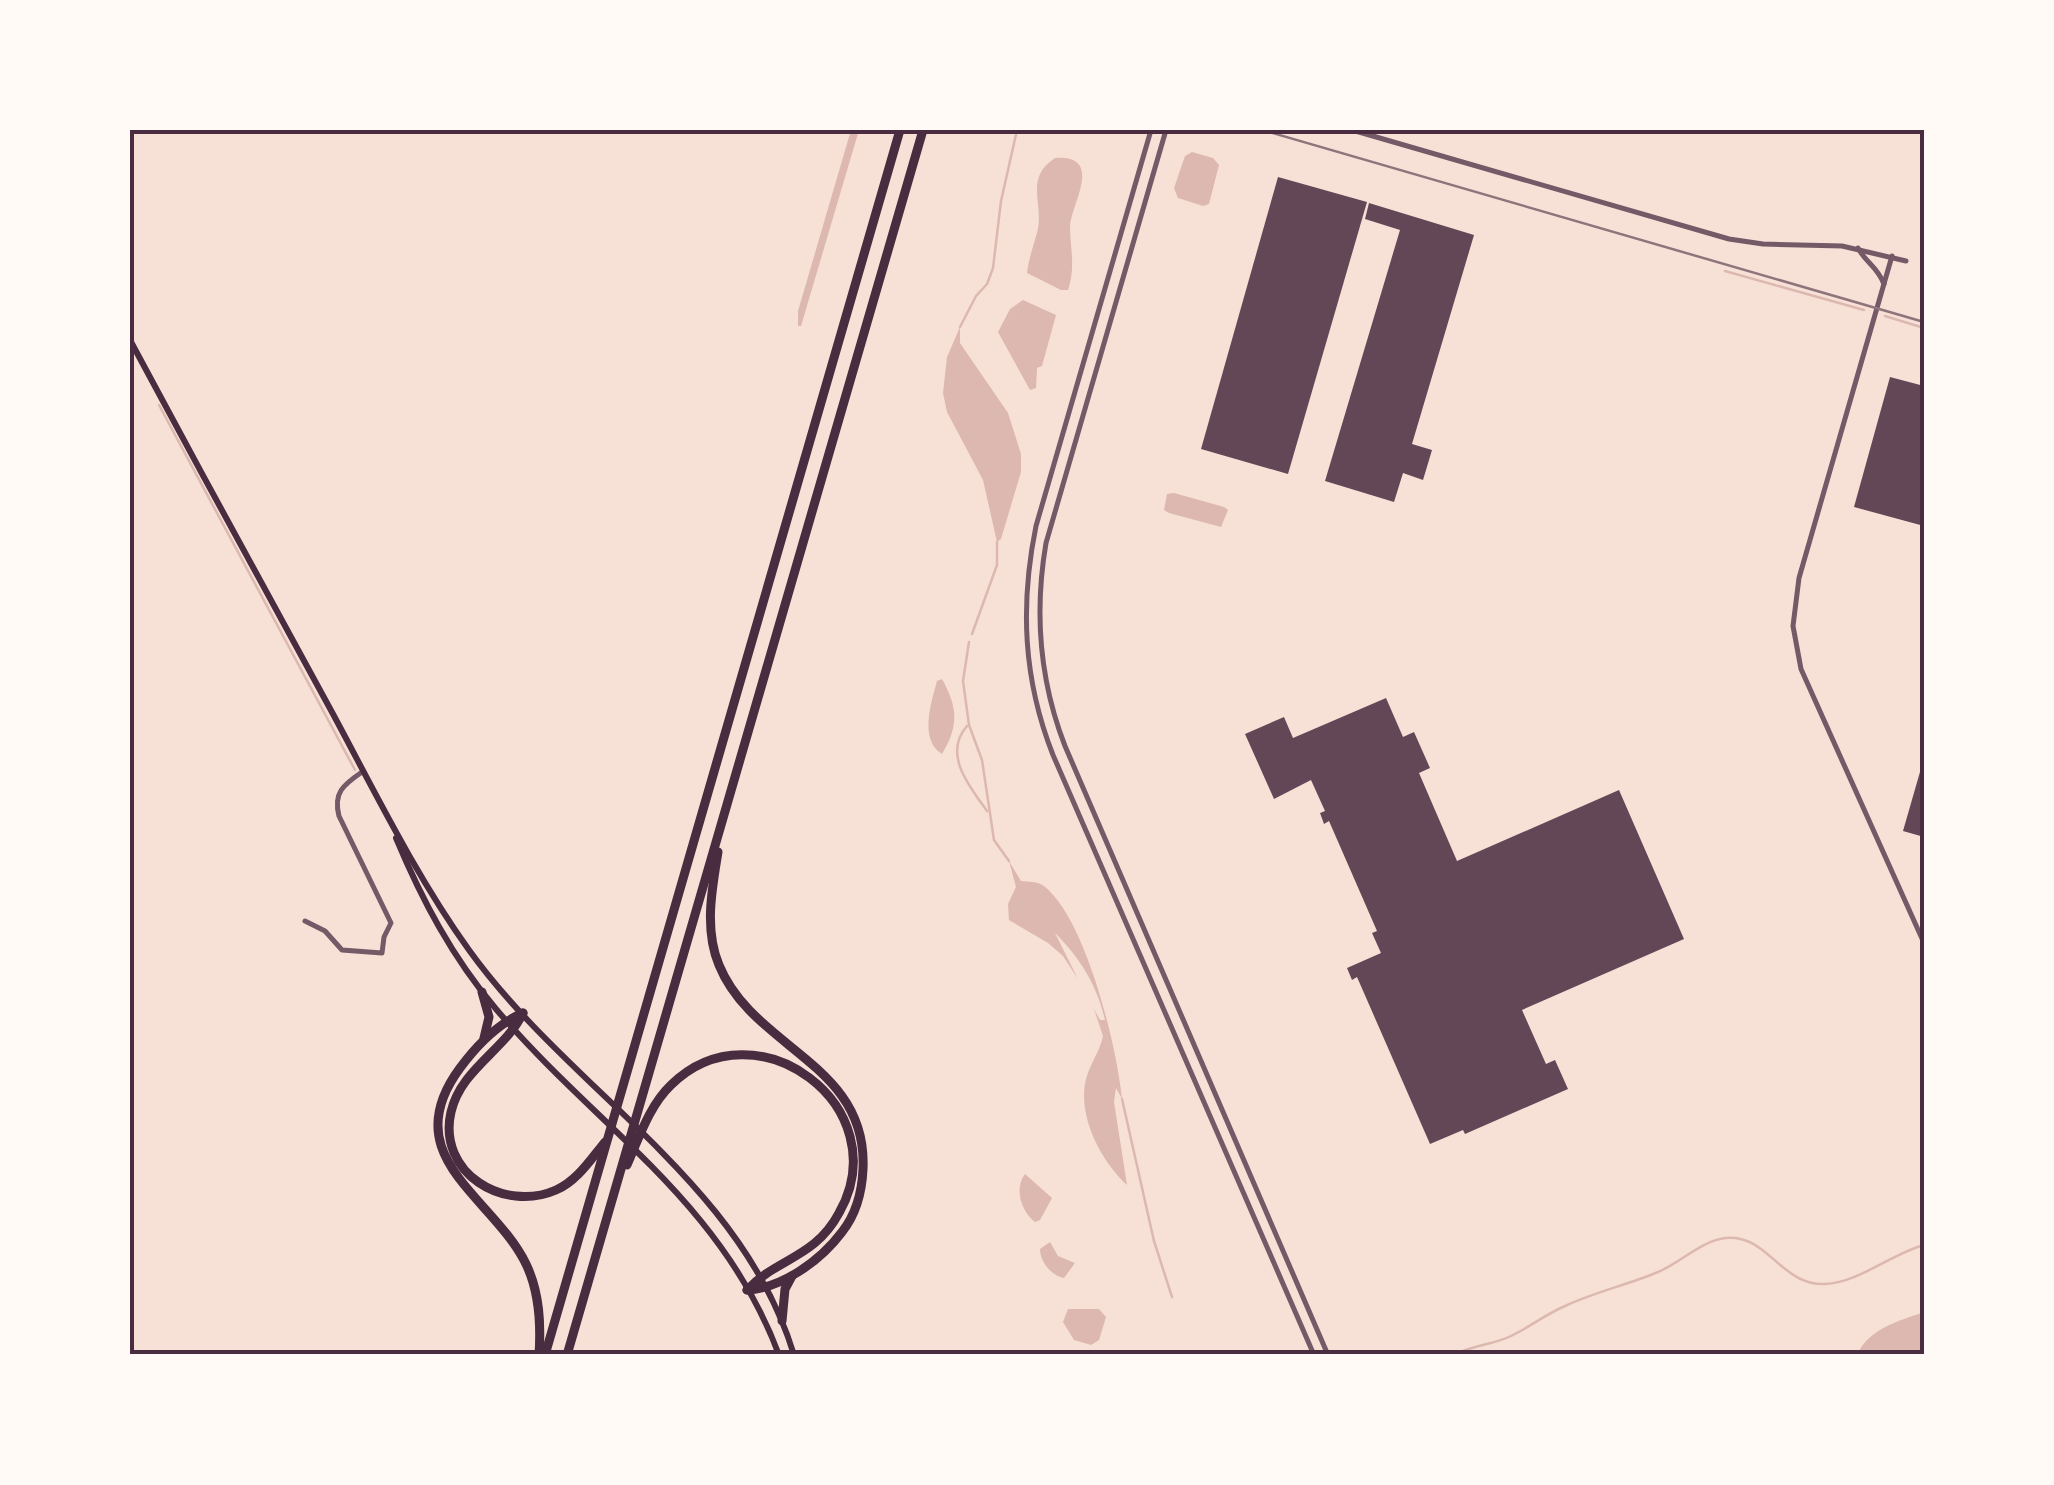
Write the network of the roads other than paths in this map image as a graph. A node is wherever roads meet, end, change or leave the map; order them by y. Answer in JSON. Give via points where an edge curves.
{"nodes":[{"id":1,"x":900,"y":130,"type":"edge"},
{"id":2,"x":922,"y":130,"type":"edge"},
{"id":3,"x":1151,"y":130,"type":"edge"},
{"id":4,"x":1166,"y":130,"type":"edge"},
{"id":5,"x":1352,"y":130,"type":"edge"},
{"id":6,"x":1858,"y":248,"type":"junction"},
{"id":7,"x":1892,"y":256,"type":"junction"},
{"id":8,"x":1906,"y":261,"type":"dead end"},
{"id":9,"x":1884,"y":284,"type":"junction"},
{"id":10,"x":130,"y":340,"type":"edge"},
{"id":11,"x":362,"y":772,"type":"junction"},
{"id":12,"x":726,"y":808,"type":"junction"},
{"id":13,"x":387,"y":818,"type":"junction"},
{"id":14,"x":304,"y":921,"type":"dead end"},
{"id":15,"x":1924,"y":944,"type":"edge"},
{"id":16,"x":482,"y":992,"type":"junction"},
{"id":17,"x":523,"y":1013,"type":"junction"},
{"id":18,"x":506,"y":1020,"type":"junction"},
{"id":19,"x":515,"y":1029,"type":"junction"},
{"id":20,"x":483,"y":1041,"type":"junction"},
{"id":21,"x":608,"y":1138,"type":"junction"},
{"id":22,"x":614,"y":1195,"type":"junction"},
{"id":23,"x":794,"y":1274,"type":"junction"},
{"id":24,"x":760,"y":1277,"type":"junction"},
{"id":25,"x":767,"y":1289,"type":"junction"},
{"id":26,"x":748,"y":1290,"type":"junction"},
{"id":27,"x":782,"y":1321,"type":"junction"},
{"id":28,"x":542,"y":1355,"type":"edge"},
{"id":29,"x":567,"y":1355,"type":"edge"},
{"id":30,"x":778,"y":1355,"type":"edge"},
{"id":31,"x":794,"y":1355,"type":"edge"},
{"id":32,"x":1314,"y":1355,"type":"edge"},
{"id":33,"x":1328,"y":1355,"type":"edge"}],
"edges":[{"from":1,"to":21,"type":"highway"},
{"from":2,"to":12,"type":"highway"},
{"from":3,"to":32,"type":"street","via":[[1036,526],[1026,648],[1053,755]]},
{"from":4,"to":33,"type":"street","via":[[1046,543],[1040,644],[1065,746]]},
{"from":5,"to":6,"type":"street","via":[[1729,239]]},
{"from":6,"to":7,"type":"street"},
{"from":6,"to":9,"type":"street"},
{"from":7,"to":8,"type":"street"},
{"from":7,"to":9,"type":"street"},
{"from":9,"to":15,"type":"street","via":[[1798,578],[1794,626],[1802,669]]},
{"from":10,"to":11,"type":"main road"},
{"from":11,"to":13,"type":"main road"},
{"from":11,"to":14,"type":"street","via":[[336,801],[391,924],[382,953],[342,950]]},
{"from":12,"to":22,"type":"highway"},
{"from":12,"to":23,"type":"highway","via":[[710,900],[718,964],[744,1007],[842,1092],[863,1147],[862,1187],[848,1224]]},
{"from":13,"to":16,"type":"main road","via":[[435,922]]},
{"from":13,"to":17,"type":"main road","via":[[468,949]]},
{"from":16,"to":18,"type":"main road"},
{"from":16,"to":20,"type":"highway","via":[[489,1017]]},
{"from":17,"to":18,"type":"highway"},
{"from":17,"to":19,"type":"highway"},
{"from":17,"to":24,"type":"main road","via":[[664,1154],[727,1225]]},
{"from":18,"to":19,"type":"main road"},
{"from":18,"to":20,"type":"highway"},
{"from":19,"to":21,"type":"highway","via":[[470,1076],[450,1114],[453,1149],[474,1181],[496,1194],[543,1195],[568,1183]]},
{"from":19,"to":26,"type":"main road","via":[[657,1171],[708,1229]]},
{"from":20,"to":28,"type":"highway","via":[[449,1084],[440,1108],[440,1140],[455,1176],[528,1267]]},
{"from":21,"to":28,"type":"highway"},
{"from":22,"to":24,"type":"highway","via":[[655,1104],[678,1078],[726,1057],[761,1056],[792,1066],[820,1085],[843,1116],[853,1174],[822,1238]]},
{"from":22,"to":29,"type":"highway"},
{"from":23,"to":25,"type":"highway"},
{"from":23,"to":27,"type":"highway","via":[[785,1289]]},
{"from":24,"to":25,"type":"main road"},
{"from":24,"to":26,"type":"highway"},
{"from":25,"to":26,"type":"highway"},
{"from":25,"to":27,"type":"main road"},
{"from":26,"to":30,"type":"main road"},
{"from":27,"to":31,"type":"main road"}]}
